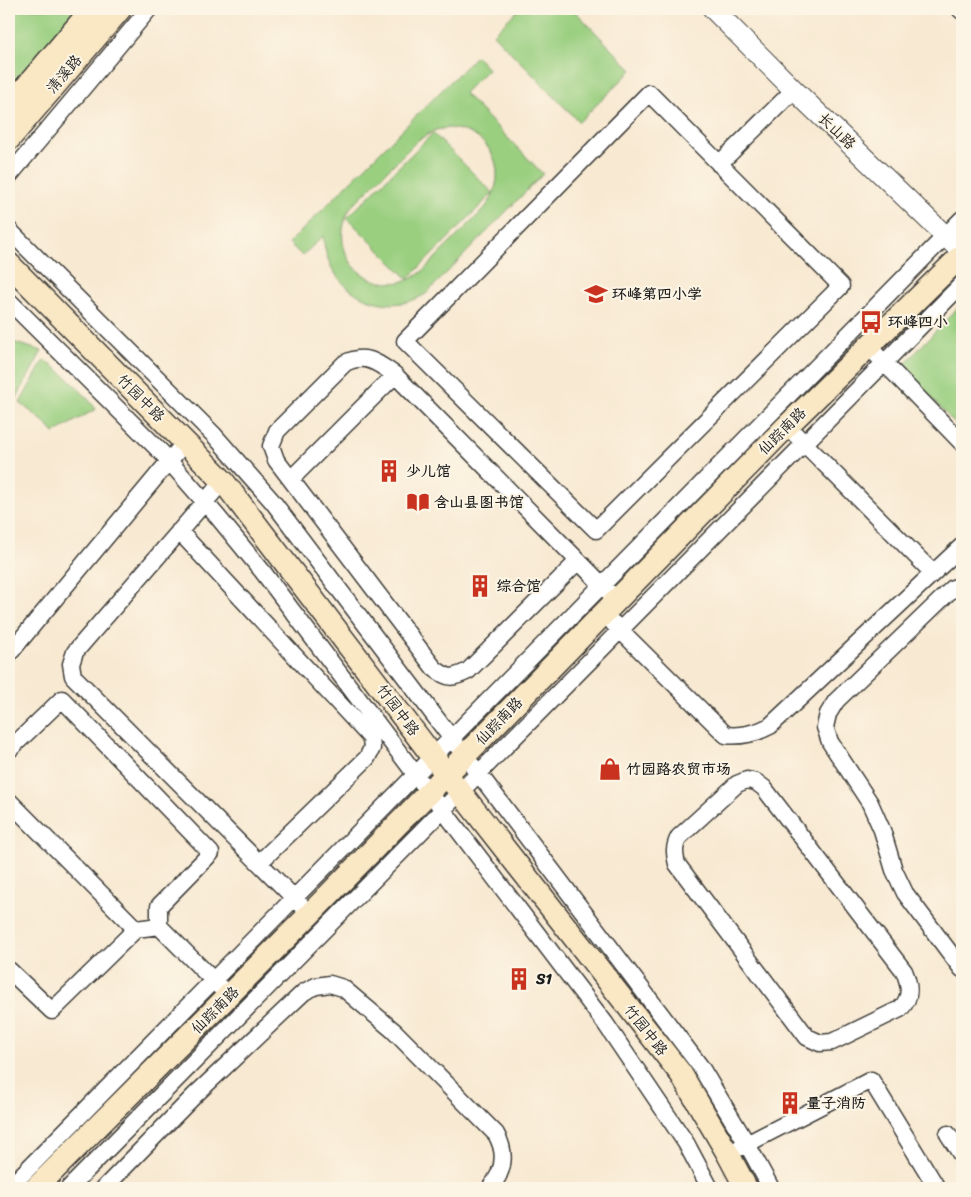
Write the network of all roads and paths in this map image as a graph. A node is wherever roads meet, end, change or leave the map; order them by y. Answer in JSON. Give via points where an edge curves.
{"nodes":[{"id":1,"x":92,"y":9,"type":"edge"},
{"id":2,"x":120,"y":9,"type":"edge"},
{"id":3,"x":149,"y":9,"type":"edge"},
{"id":4,"x":713,"y":9,"type":"edge"},
{"id":5,"x":794,"y":90,"type":"junction"},
{"id":6,"x":9,"y":107,"type":"edge"},
{"id":7,"x":9,"y":139,"type":"edge"},
{"id":8,"x":719,"y":164,"type":"junction"},
{"id":9,"x":9,"y":176,"type":"edge"},
{"id":10,"x":962,"y":219,"type":"edge"},
{"id":11,"x":9,"y":230,"type":"edge"},
{"id":12,"x":946,"y":236,"type":"junction"},
{"id":13,"x":962,"y":253,"type":"edge"},
{"id":14,"x":9,"y":264,"type":"edge"},
{"id":15,"x":962,"y":284,"type":"edge"},
{"id":16,"x":9,"y":302,"type":"edge"},
{"id":17,"x":868,"y":346,"type":"junction"},
{"id":18,"x":884,"y":363,"type":"junction"},
{"id":19,"x":395,"y":375,"type":"junction"},
{"id":20,"x":786,"y":426,"type":"junction"},
{"id":21,"x":185,"y":442,"type":"junction"},
{"id":22,"x":962,"y":443,"type":"edge"},
{"id":23,"x":805,"y":444,"type":"junction"},
{"id":24,"x":169,"y":461,"type":"junction"},
{"id":25,"x":291,"y":479,"type":"junction"},
{"id":26,"x":222,"y":481,"type":"junction"},
{"id":27,"x":204,"y":502,"type":"junction"},
{"id":28,"x":179,"y":531,"type":"junction"},
{"id":29,"x":962,"y":546,"type":"edge"},
{"id":30,"x":578,"y":561,"type":"junction"},
{"id":31,"x":933,"y":573,"type":"junction"},
{"id":32,"x":962,"y":585,"type":"edge"},
{"id":33,"x":608,"y":600,"type":"junction"},
{"id":34,"x":621,"y":631,"type":"junction"},
{"id":35,"x":9,"y":654,"type":"edge"},
{"id":36,"x":451,"y":738,"type":"junction"},
{"id":37,"x":9,"y":750,"type":"edge"},
{"id":38,"x":465,"y":756,"type":"junction"},
{"id":39,"x":433,"y":757,"type":"junction"},
{"id":40,"x":447,"y":774,"type":"junction"},
{"id":41,"x":416,"y":775,"type":"junction"},
{"id":42,"x":479,"y":775,"type":"junction"},
{"id":43,"x":429,"y":792,"type":"junction"},
{"id":44,"x":461,"y":793,"type":"junction"},
{"id":45,"x":9,"y":801,"type":"edge"},
{"id":46,"x":444,"y":811,"type":"junction"},
{"id":47,"x":259,"y":863,"type":"junction"},
{"id":48,"x":676,"y":864,"type":"joint"},
{"id":49,"x":294,"y":898,"type":"junction"},
{"id":50,"x":310,"y":914,"type":"junction"},
{"id":51,"x":159,"y":926,"type":"junction"},
{"id":52,"x":136,"y":929,"type":"junction"},
{"id":53,"x":962,"y":969,"type":"edge"},
{"id":54,"x":9,"y":970,"type":"edge"},
{"id":55,"x":221,"y":988,"type":"junction"},
{"id":56,"x":948,"y":1134,"type":"dead end"},
{"id":57,"x":737,"y":1149,"type":"junction"},
{"id":58,"x":962,"y":1156,"type":"edge"},
{"id":59,"x":9,"y":1188,"type":"edge"},
{"id":60,"x":36,"y":1188,"type":"edge"},
{"id":61,"x":70,"y":1188,"type":"edge"},
{"id":62,"x":104,"y":1188,"type":"edge"},
{"id":63,"x":490,"y":1188,"type":"edge"},
{"id":64,"x":710,"y":1188,"type":"edge"},
{"id":65,"x":746,"y":1188,"type":"edge"},
{"id":66,"x":771,"y":1188,"type":"edge"},
{"id":67,"x":937,"y":1188,"type":"edge"}],
"edges":[{"from":1,"to":6,"type":"main road","name":"清溪路"},
{"from":2,"to":7,"type":"main road","name":"清溪路"},
{"from":3,"to":9,"type":"street"},
{"from":4,"to":5,"type":"street","name":"长山路"},
{"from":5,"to":8,"type":"street"},
{"from":5,"to":12,"type":"street","name":"长山路"},
{"from":8,"to":8,"type":"street","via":[[649,93],[406,341],[596,530],[841,286]]},
{"from":10,"to":12,"type":"street"},
{"from":11,"to":36,"type":"street","via":[[214,435],[273,502]]},
{"from":12,"to":13,"type":"street","name":"长山路"},
{"from":12,"to":33,"type":"street"},
{"from":13,"to":17,"type":"main road","name":"仙踪南路"},
{"from":14,"to":21,"type":"main road","name":"竹园中路"},
{"from":15,"to":18,"type":"street"},
{"from":16,"to":24,"type":"street"},
{"from":17,"to":18,"type":"street"},
{"from":17,"to":20,"type":"main road","name":"仙踪南路"},
{"from":18,"to":22,"type":"street"},
{"from":18,"to":23,"type":"street"},
{"from":19,"to":25,"type":"street"},
{"from":19,"to":25,"type":"street","via":[[367,359],[355,358],[344,363],[277,431],[271,446],[276,460]]},
{"from":19,"to":30,"type":"street"},
{"from":20,"to":23,"type":"street"},
{"from":20,"to":33,"type":"main road","name":"仙踪南路"},
{"from":21,"to":24,"type":"street"},
{"from":21,"to":26,"type":"main road","name":"竹园中路"},
{"from":23,"to":31,"type":"street"},
{"from":23,"to":34,"type":"street"},
{"from":24,"to":27,"type":"street"},
{"from":24,"to":35,"type":"street"},
{"from":25,"to":30,"type":"street","via":[[434,668],[445,676],[456,677],[468,671]]},
{"from":26,"to":27,"type":"street"},
{"from":26,"to":39,"type":"main road","name":"竹园中路"},
{"from":27,"to":28,"type":"street"},
{"from":27,"to":41,"type":"street","via":[[263,572]]},
{"from":28,"to":47,"type":"street","via":[[74,652],[73,676]]},
{"from":28,"to":47,"type":"street","via":[[370,738],[372,748],[367,758]]},
{"from":29,"to":31,"type":"street"},
{"from":30,"to":33,"type":"street"},
{"from":31,"to":34,"type":"street","via":[[770,726],[733,736],[726,735]]},
{"from":32,"to":53,"type":"street","via":[[953,588],[836,701],[828,714],[825,728],[830,742],[870,803],[894,870],[906,893]]},
{"from":33,"to":34,"type":"street"},
{"from":33,"to":36,"type":"street"},
{"from":33,"to":38,"type":"main road","name":"仙踪南路"},
{"from":34,"to":42,"type":"street"},
{"from":36,"to":38,"type":"street"},
{"from":36,"to":39,"type":"street"},
{"from":37,"to":51,"type":"street","via":[[62,700],[211,853],[159,906]]},
{"from":38,"to":40,"type":"main road","name":"仙踪南路"},
{"from":38,"to":42,"type":"street"},
{"from":39,"to":40,"type":"main road","name":"竹园中路"},
{"from":39,"to":41,"type":"street"},
{"from":40,"to":43,"type":"main road","name":"仙踪南路"},
{"from":40,"to":44,"type":"main road","name":"竹园中路"},
{"from":41,"to":43,"type":"street"},
{"from":41,"to":49,"type":"street"},
{"from":42,"to":44,"type":"street"},
{"from":42,"to":57,"type":"street","via":[[700,1066]]},
{"from":43,"to":46,"type":"street"},
{"from":43,"to":50,"type":"main road","name":"仙踪南路"},
{"from":44,"to":46,"type":"street"},
{"from":44,"to":57,"type":"main road","name":"竹园中路"},
{"from":45,"to":52,"type":"street"},
{"from":46,"to":61,"type":"street"},
{"from":46,"to":64,"type":"street","via":[[606,1023],[686,1143]]},
{"from":47,"to":49,"type":"street"},
{"from":48,"to":48,"type":"street","via":[[808,1037],[820,1043],[832,1042],[905,1004],[909,983],[904,971],[764,788],[756,782],[747,780],[736,784],[680,837],[675,844]]},
{"from":49,"to":50,"type":"street"},
{"from":49,"to":55,"type":"street"},
{"from":50,"to":55,"type":"main road","name":"仙踪南路"},
{"from":51,"to":52,"type":"street"},
{"from":51,"to":55,"type":"street"},
{"from":52,"to":54,"type":"street","via":[[52,1011]]},
{"from":55,"to":59,"type":"street"},
{"from":55,"to":60,"type":"main road","name":"仙踪南路"},
{"from":56,"to":58,"type":"street"},
{"from":57,"to":65,"type":"main road","name":"竹园中路"},
{"from":57,"to":66,"type":"street"},
{"from":57,"to":67,"type":"street","via":[[871,1080]]},
{"from":62,"to":63,"type":"street","via":[[195,1095],[304,992],[330,984],[343,988],[394,1031],[496,1134],[504,1154]]}]}
